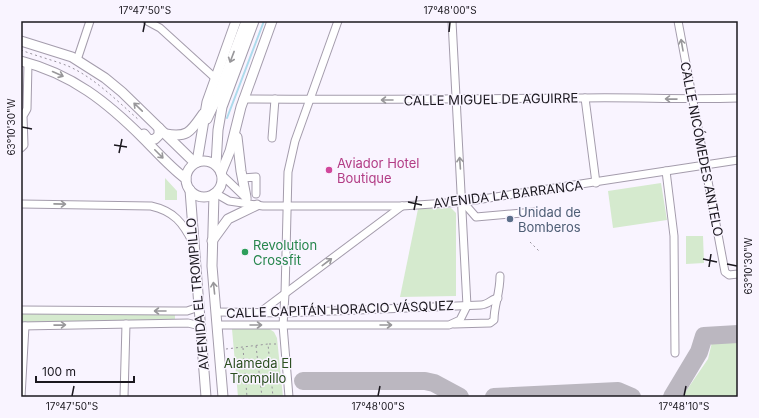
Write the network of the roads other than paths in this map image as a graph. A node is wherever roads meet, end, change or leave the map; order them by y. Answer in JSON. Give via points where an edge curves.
{"nodes":[{"id":1,"x":90,"y":21,"type":"edge"},
{"id":2,"x":147,"y":21,"type":"edge"},
{"id":3,"x":163,"y":21,"type":"edge"},
{"id":4,"x":236,"y":21,"type":"edge"},
{"id":5,"x":246,"y":21,"type":"edge"},
{"id":6,"x":254,"y":21,"type":"edge"},
{"id":7,"x":272,"y":21,"type":"edge"},
{"id":8,"x":338,"y":21,"type":"edge"},
{"id":9,"x":452,"y":21,"type":"edge"},
{"id":10,"x":678,"y":21,"type":"edge"},
{"id":11,"x":160,"y":28,"type":"junction"},
{"id":12,"x":21,"y":41,"type":"edge"},
{"id":13,"x":77,"y":60,"type":"junction"},
{"id":14,"x":24,"y":62,"type":"edge"},
{"id":15,"x":214,"y":78,"type":"junction"},
{"id":16,"x":244,"y":98,"type":"junction"},
{"id":17,"x":585,"y":98,"type":"junction"},
{"id":18,"x":738,"y":98,"type":"edge"},
{"id":19,"x":276,"y":99,"type":"junction"},
{"id":20,"x":309,"y":99,"type":"junction"},
{"id":21,"x":456,"y":100,"type":"junction"},
{"id":22,"x":692,"y":100,"type":"junction"},
{"id":23,"x":205,"y":111,"type":"junction"},
{"id":24,"x":124,"y":119,"type":"junction"},
{"id":25,"x":236,"y":125,"type":"junction"},
{"id":26,"x":162,"y":131,"type":"junction"},
{"id":27,"x":201,"y":131,"type":"junction"},
{"id":28,"x":272,"y":138,"type":"dead end"},
{"id":29,"x":21,"y":148,"type":"edge"},
{"id":30,"x":738,"y":160,"type":"edge"},
{"id":31,"x":196,"y":162,"type":"junction"},
{"id":32,"x":705,"y":165,"type":"junction"},
{"id":33,"x":220,"y":171,"type":"junction"},
{"id":34,"x":666,"y":171,"type":"junction"},
{"id":35,"x":242,"y":178,"type":"junction"},
{"id":36,"x":186,"y":179,"type":"junction"},
{"id":37,"x":596,"y":183,"type":"junction"},
{"id":38,"x":190,"y":190,"type":"junction"},
{"id":39,"x":214,"y":194,"type":"junction"},
{"id":40,"x":256,"y":194,"type":"dead end"},
{"id":41,"x":251,"y":202,"type":"junction"},
{"id":42,"x":463,"y":202,"type":"junction"},
{"id":43,"x":21,"y":204,"type":"edge"},
{"id":44,"x":286,"y":205,"type":"junction"},
{"id":45,"x":402,"y":206,"type":"junction"},
{"id":46,"x":534,"y":212,"type":"dead end"},
{"id":47,"x":193,"y":243,"type":"junction"},
{"id":48,"x":211,"y":243,"type":"junction"},
{"id":49,"x":738,"y":274,"type":"edge"},
{"id":50,"x":500,"y":276,"type":"dead end"},
{"id":51,"x":285,"y":294,"type":"junction"},
{"id":52,"x":498,"y":298,"type":"junction"},
{"id":53,"x":467,"y":306,"type":"junction"},
{"id":54,"x":199,"y":307,"type":"junction"},
{"id":55,"x":21,"y":310,"type":"edge"},
{"id":56,"x":175,"y":311,"type":"junction"},
{"id":57,"x":217,"y":312,"type":"junction"},
{"id":58,"x":259,"y":313,"type":"junction"},
{"id":59,"x":284,"y":313,"type":"junction"},
{"id":60,"x":174,"y":323,"type":"junction"},
{"id":61,"x":126,"y":324,"type":"junction"},
{"id":62,"x":283,"y":324,"type":"junction"},
{"id":63,"x":454,"y":324,"type":"junction"},
{"id":64,"x":217,"y":325,"type":"junction"},
{"id":65,"x":23,"y":326,"type":"edge"},
{"id":66,"x":200,"y":326,"type":"junction"},
{"id":67,"x":675,"y":353,"type":"dead end"},
{"id":68,"x":21,"y":397,"type":"edge"},
{"id":69,"x":124,"y":397,"type":"edge"},
{"id":70,"x":206,"y":397,"type":"edge"},
{"id":71,"x":223,"y":397,"type":"edge"},
{"id":72,"x":289,"y":397,"type":"edge"}],
"edges":[{"from":1,"to":13,"type":"street"},
{"from":2,"to":11,"type":"street"},
{"from":3,"to":11,"type":"street"},
{"from":4,"to":15,"type":"main road"},
{"from":5,"to":27,"type":"main road","one_way":true,"via":[[216,100]]},
{"from":6,"to":33,"type":"main road","via":[[222,107],[218,130]]},
{"from":7,"to":16,"type":"main road"},
{"from":8,"to":20,"type":"street"},
{"from":9,"to":21,"type":"street"},
{"from":22,"to":10,"type":"street","name":"CALLE NICÓMEDES ANTELO","one_way":true},
{"from":11,"to":15,"type":"street"},
{"from":12,"to":13,"type":"main road"},
{"from":26,"to":13,"type":"main road","one_way":true,"via":[[122,92]]},
{"from":14,"to":24,"type":"main road","one_way":true,"via":[[78,83]]},
{"from":14,"to":29,"type":"street","via":[[27,109],[23,116],[24,145]]},
{"from":15,"to":23,"type":"main road"},
{"from":16,"to":19,"type":"street","name":"CALLE MIGUEL DE AGUIRRE"},
{"from":16,"to":25,"type":"main road"},
{"from":17,"to":21,"type":"street","name":"CALLE MIGUEL DE AGUIRRE"},
{"from":22,"to":17,"type":"street","name":"CALLE MIGUEL DE AGUIRRE","one_way":true},
{"from":17,"to":37,"type":"street"},
{"from":18,"to":22,"type":"street","name":"CALLE MIGUEL DE AGUIRRE"},
{"from":19,"to":20,"type":"street","name":"CALLE MIGUEL DE AGUIRRE"},
{"from":19,"to":28,"type":"street"},
{"from":21,"to":20,"type":"street","name":"CALLE MIGUEL DE AGUIRRE","one_way":true},
{"from":20,"to":44,"type":"street","via":[[288,172]]},
{"from":42,"to":21,"type":"street","one_way":true},
{"from":22,"to":32,"type":"street","name":"CALLE NICÓMEDES ANTELO"},
{"from":23,"to":26,"type":"main road","via":[[190,132],[177,136]]},
{"from":23,"to":27,"type":"main road"},
{"from":24,"to":26,"type":"main road","via":[[150,140],[158,138]]},
{"from":24,"to":36,"type":"main road","one_way":true},
{"from":25,"to":33,"type":"main road","via":[[230,151]]},
{"from":25,"to":35,"type":"main road"},
{"from":26,"to":31,"type":"main road"},
{"from":27,"to":31,"type":"main road"},
{"from":30,"to":32,"type":"street","name":"AVENIDA LA BARRANCA"},
{"from":31,"to":33,"type":"main road","via":[[207,160]]},
{"from":31,"to":36,"type":"main road","via":[[189,168]]},
{"from":32,"to":34,"type":"street","name":"AVENIDA LA BARRANCA"},
{"from":32,"to":49,"type":"street","name":"CALLE NICÓMEDES ANTELO","via":[[725,272],[728,275]]},
{"from":33,"to":39,"type":"main road","via":[[221,185]]},
{"from":33,"to":41,"type":"street"},
{"from":34,"to":37,"type":"street","name":"AVENIDA LA BARRANCA"},
{"from":34,"to":67,"type":"street","via":[[674,236]]},
{"from":35,"to":40,"type":"street","via":[[256,177]]},
{"from":35,"to":41,"type":"main road"},
{"from":36,"to":38,"type":"main road"},
{"from":37,"to":42,"type":"street","name":"AVENIDA LA BARRANCA"},
{"from":38,"to":39,"type":"main road","via":[[201,197]]},
{"from":38,"to":47,"type":"main road","name":"AVENIDA EL TROMPILLO"},
{"from":39,"to":41,"type":"street","name":"AVENIDA LA BARRANCA","via":[[229,201]]},
{"from":39,"to":48,"type":"main road","name":"AVENIDA EL TROMPILLO"},
{"from":41,"to":44,"type":"street","name":"AVENIDA LA BARRANCA"},
{"from":41,"to":48,"type":"main road","via":[[228,219]]},
{"from":42,"to":45,"type":"street","name":"AVENIDA LA BARRANCA"},
{"from":42,"to":46,"type":"street","via":[[476,217]]},
{"from":42,"to":53,"type":"street"},
{"from":43,"to":47,"type":"street","one_way":true,"via":[[162,208],[179,219]]},
{"from":44,"to":45,"type":"street","name":"AVENIDA LA BARRANCA"},
{"from":44,"to":51,"type":"street"},
{"from":51,"to":45,"type":"street","one_way":true},
{"from":47,"to":54,"type":"main road","name":"AVENIDA EL TROMPILLO"},
{"from":57,"to":48,"type":"main road","name":"AVENIDA EL TROMPILLO","one_way":true},
{"from":50,"to":52,"type":"street"},
{"from":51,"to":58,"type":"street"},
{"from":51,"to":59,"type":"street"},
{"from":52,"to":53,"type":"street","via":[[488,305]]},
{"from":52,"to":63,"type":"street","via":[[494,320],[490,323]]},
{"from":53,"to":59,"type":"street","name":"CALLE CAPITÁN HORACIO VÁSQUEZ"},
{"from":53,"to":63,"type":"street","name":"CALLE CAPITÁN HORACIO VÁSQUEZ","via":[[460,320]]},
{"from":54,"to":56,"type":"street"},
{"from":54,"to":66,"type":"main road","name":"AVENIDA EL TROMPILLO"},
{"from":56,"to":55,"type":"street","one_way":true},
{"from":56,"to":60,"type":"street","via":[[180,318]]},
{"from":57,"to":58,"type":"street","name":"CALLE CAPITÁN HORACIO VÁSQUEZ"},
{"from":57,"to":64,"type":"main road","name":"AVENIDA EL TROMPILLO"},
{"from":58,"to":59,"type":"street","name":"CALLE CAPITÁN HORACIO VÁSQUEZ"},
{"from":59,"to":62,"type":"street"},
{"from":60,"to":61,"type":"street"},
{"from":60,"to":66,"type":"street"},
{"from":65,"to":61,"type":"street","one_way":true},
{"from":61,"to":69,"type":"street"},
{"from":62,"to":63,"type":"street","name":"CALLE CAPITÁN HORACIO VÁSQUEZ","one_way":true},
{"from":64,"to":62,"type":"street","name":"CALLE CAPITÁN HORACIO VÁSQUEZ","one_way":true},
{"from":62,"to":72,"type":"street"},
{"from":64,"to":71,"type":"main road","name":"AVENIDA EL TROMPILLO"},
{"from":65,"to":68,"type":"street"},
{"from":66,"to":70,"type":"main road","name":"AVENIDA EL TROMPILLO"}]}
